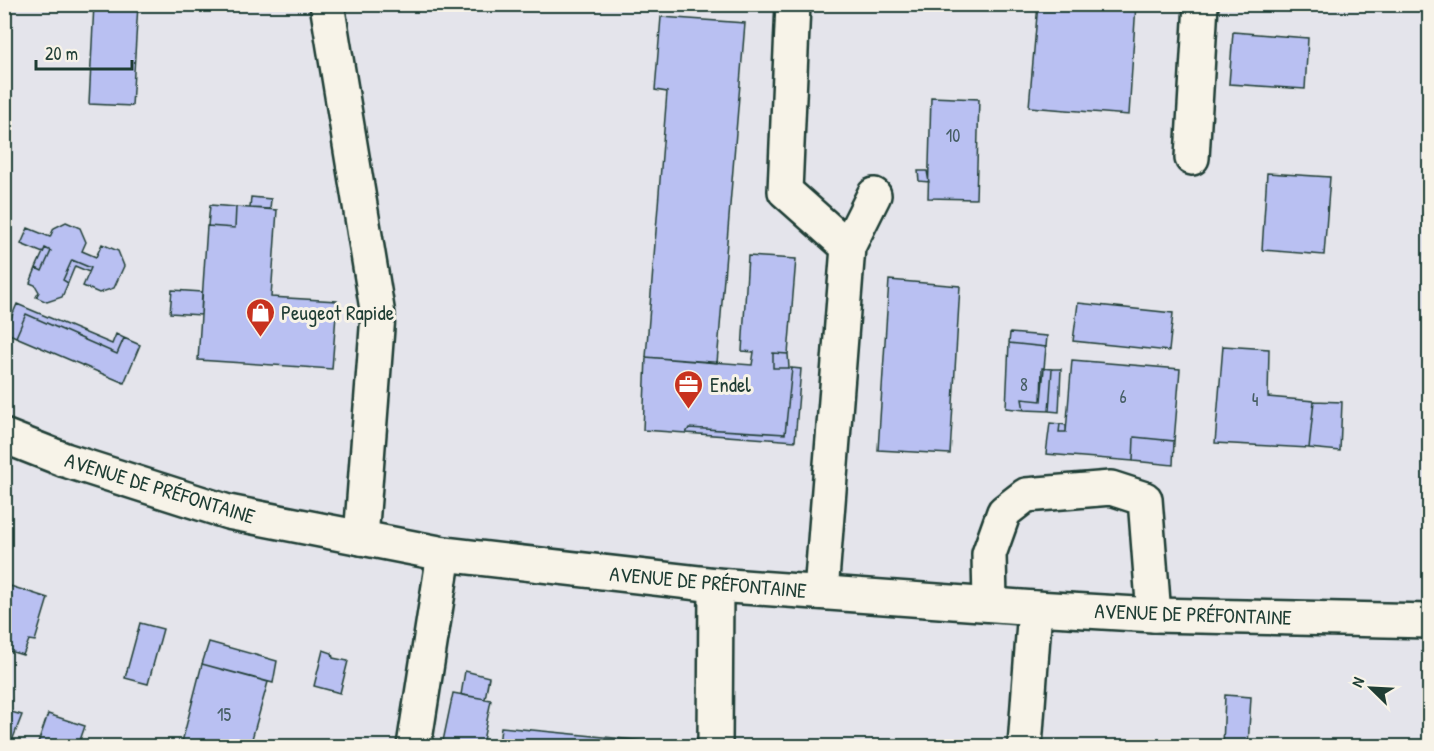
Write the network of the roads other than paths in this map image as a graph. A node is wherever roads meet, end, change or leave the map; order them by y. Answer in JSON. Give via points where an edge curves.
{"nodes":[{"id":1,"x":327,"y":4,"type":"edge"},
{"id":2,"x":793,"y":4,"type":"edge"},
{"id":3,"x":1200,"y":4,"type":"edge"},
{"id":4,"x":1192,"y":158,"type":"dead end"},
{"id":5,"x":874,"y":195,"type":"dead end"},
{"id":6,"x":848,"y":247,"type":"junction"},
{"id":7,"x":4,"y":435,"type":"edge"},
{"id":8,"x":361,"y":538,"type":"junction"},
{"id":9,"x":444,"y":554,"type":"junction"},
{"id":10,"x":716,"y":585,"type":"junction"},
{"id":11,"x":821,"y":592,"type":"junction"},
{"id":12,"x":990,"y":604,"type":"junction"},
{"id":13,"x":1035,"y":608,"type":"junction"},
{"id":14,"x":1154,"y":615,"type":"junction"},
{"id":15,"x":1430,"y":621,"type":"edge"},
{"id":16,"x":414,"y":747,"type":"edge"},
{"id":17,"x":715,"y":747,"type":"edge"},
{"id":18,"x":1025,"y":747,"type":"edge"}],
"edges":[{"from":1,"to":8,"type":"main road","via":[[378,315]]},
{"from":2,"to":6,"type":"main road","via":[[785,191]]},
{"from":3,"to":4,"type":"main road"},
{"from":5,"to":6,"type":"main road"},
{"from":6,"to":11,"type":"main road"},
{"from":7,"to":8,"type":"main road","name":"AVENUE DE PRÉFONTAINE","via":[[65,460],[228,512]]},
{"from":8,"to":9,"type":"main road","name":"AVENUE DE PRÉFONTAINE"},
{"from":9,"to":10,"type":"main road","name":"AVENUE DE PRÉFONTAINE"},
{"from":9,"to":16,"type":"main road"},
{"from":10,"to":11,"type":"main road","name":"AVENUE DE PRÉFONTAINE"},
{"from":10,"to":17,"type":"main road"},
{"from":11,"to":12,"type":"main road","name":"AVENUE DE PRÉFONTAINE"},
{"from":12,"to":13,"type":"main road","name":"AVENUE DE PRÉFONTAINE"},
{"from":12,"to":14,"type":"main road","via":[[989,554],[1004,512],[1026,495],[1111,488],[1145,499]]},
{"from":13,"to":14,"type":"main road","name":"AVENUE DE PRÉFONTAINE"},
{"from":13,"to":18,"type":"main road"},
{"from":14,"to":15,"type":"main road","name":"AVENUE DE PRÉFONTAINE"}]}
